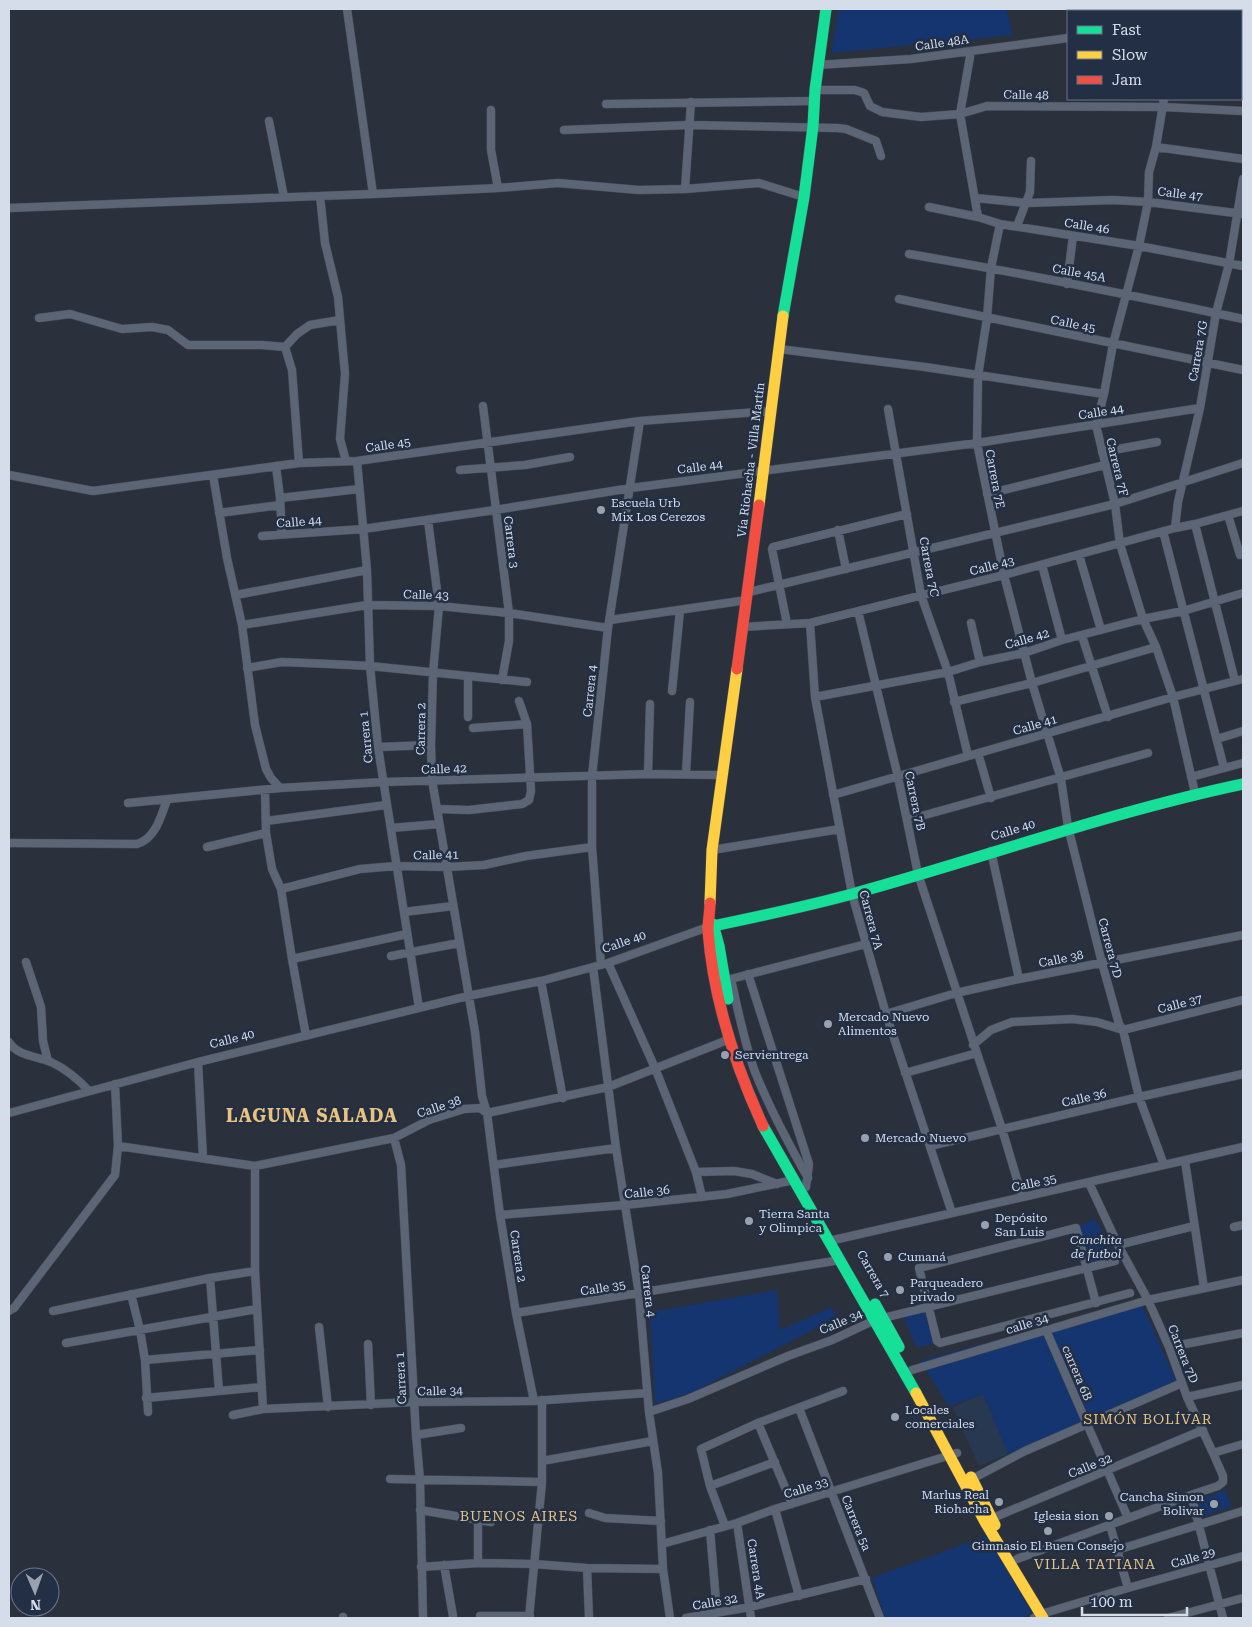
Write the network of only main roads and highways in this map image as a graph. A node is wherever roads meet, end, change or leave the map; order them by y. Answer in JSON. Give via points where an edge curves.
{"nodes":[{"id":1,"x":826,"y":9,"type":"edge"},
{"id":2,"x":1243,"y":784,"type":"edge"},
{"id":3,"x":711,"y":923,"type":"junction"},
{"id":4,"x":724,"y":981,"type":"junction"},
{"id":5,"x":833,"y":1240,"type":"junction"},
{"id":6,"x":879,"y":1319,"type":"junction"},
{"id":7,"x":954,"y":1454,"type":"junction"},
{"id":8,"x":988,"y":1520,"type":"junction"},
{"id":9,"x":1044,"y":1616,"type":"edge"}],
"edges":[{"from":1,"to":3,"type":"main road","name":"Vía Riohacha - Villa Martín","via":[[804,197],[779,349],[712,850]]},
{"from":2,"to":3,"type":"main road","name":"Calle 40","via":[[1195,793],[1068,827],[852,894]]},
{"from":3,"to":4,"type":"main road","name":"Carrera 7"},
{"from":4,"to":5,"type":"main road","name":"Carrera 7","via":[[730,1016],[756,1093],[773,1131],[807,1183]]},
{"from":4,"to":5,"type":"main road","name":"Carrera 7","via":[[723,1018],[754,1106],[794,1180]]},
{"from":5,"to":6,"type":"main road","name":"Carrera 7"},
{"from":5,"to":6,"type":"main road","name":"Carrera 7","via":[[840,1260]]},
{"from":6,"to":7,"type":"main road","name":"Carrera 7"},
{"from":6,"to":7,"type":"main road","name":"Carrera 7","via":[[912,1370]]},
{"from":7,"to":8,"type":"main road","name":"Carrera 7"},
{"from":8,"to":9,"type":"main road","name":"Carrera 7"},
{"from":8,"to":9,"type":"main road","name":"Carrera 7","via":[[1017,1559]]}]}
